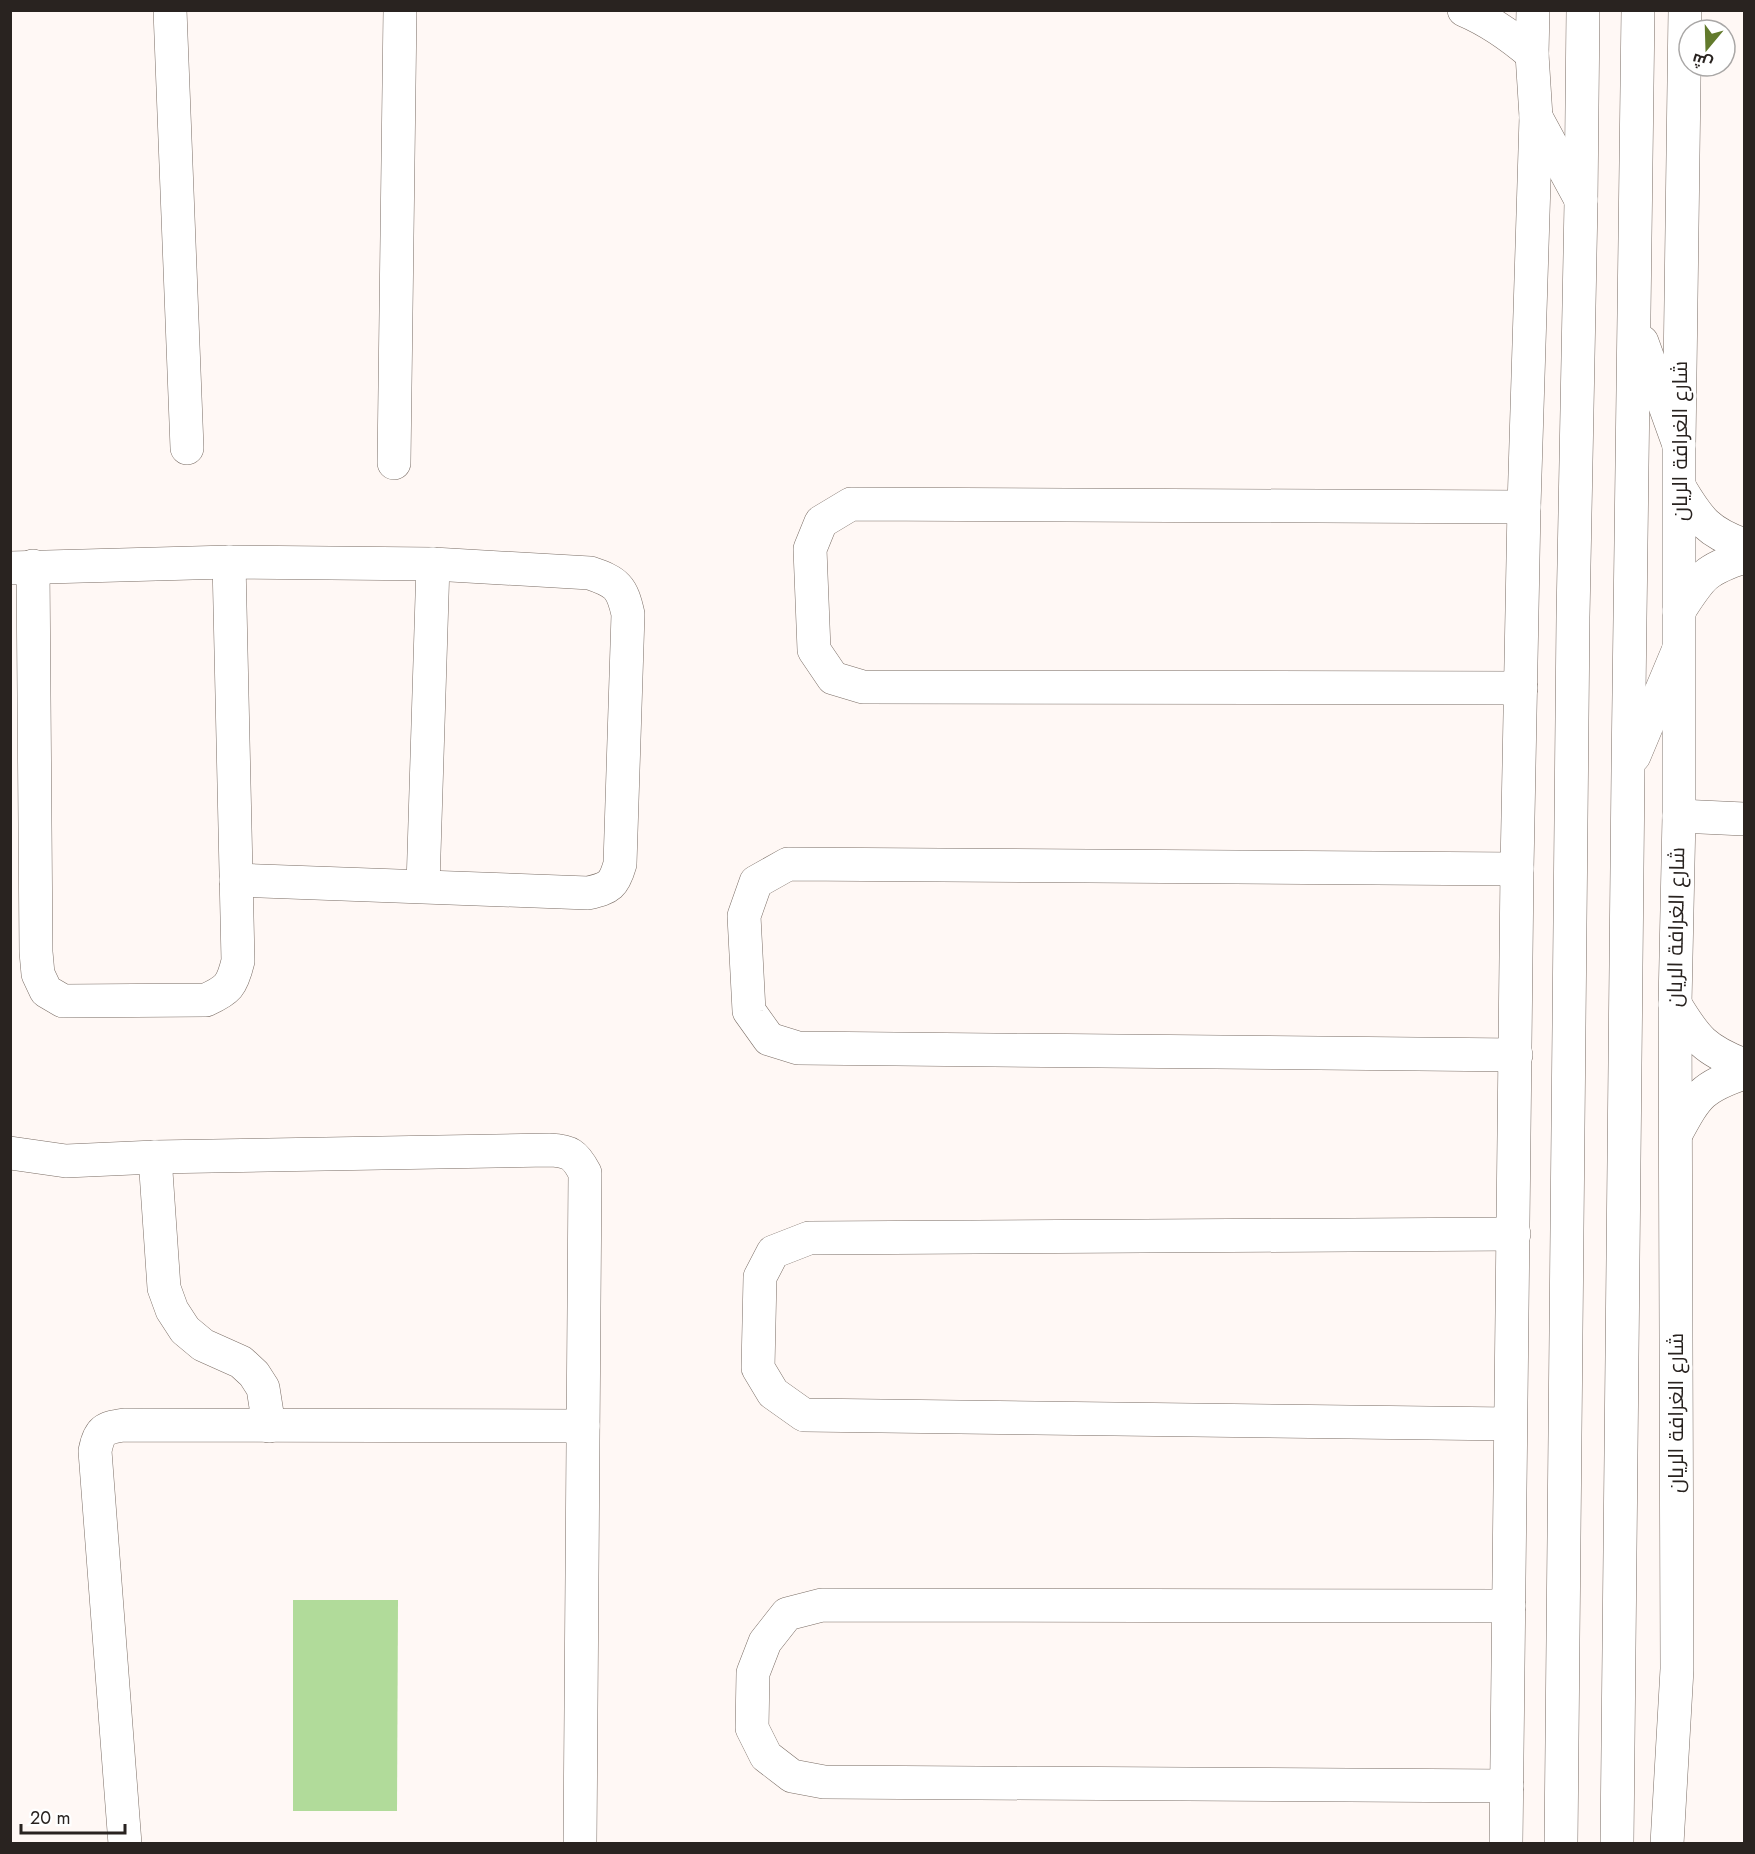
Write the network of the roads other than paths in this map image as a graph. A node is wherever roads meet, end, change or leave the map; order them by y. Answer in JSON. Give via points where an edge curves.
{"nodes":[{"id":1,"x":170,"y":10,"type":"edge"},
{"id":2,"x":400,"y":10,"type":"edge"},
{"id":3,"x":1464,"y":10,"type":"edge"},
{"id":4,"x":1533,"y":10,"type":"edge"},
{"id":5,"x":1583,"y":10,"type":"edge"},
{"id":6,"x":1638,"y":10,"type":"edge"},
{"id":7,"x":1685,"y":10,"type":"edge"},
{"id":8,"x":1532,"y":54,"type":"junction"},
{"id":9,"x":1536,"y":117,"type":"junction"},
{"id":10,"x":1581,"y":202,"type":"junction"},
{"id":11,"x":1635,"y":324,"type":"junction"},
{"id":12,"x":1679,"y":445,"type":"junction"},
{"id":13,"x":187,"y":448,"type":"dead end"},
{"id":14,"x":394,"y":463,"type":"dead end"},
{"id":15,"x":1680,"y":488,"type":"junction"},
{"id":16,"x":1524,"y":507,"type":"junction"},
{"id":17,"x":1744,"y":545,"type":"edge"},
{"id":18,"x":1744,"y":557,"type":"edge"},
{"id":19,"x":229,"y":562,"type":"junction"},
{"id":20,"x":433,"y":564,"type":"junction"},
{"id":21,"x":22,"y":567,"type":"edge"},
{"id":22,"x":1679,"y":611,"type":"junction"},
{"id":23,"x":1678,"y":651,"type":"junction"},
{"id":24,"x":1521,"y":688,"type":"junction"},
{"id":25,"x":1628,"y":771,"type":"junction"},
{"id":26,"x":1679,"y":816,"type":"junction"},
{"id":27,"x":1744,"y":819,"type":"edge"},
{"id":28,"x":1517,"y":869,"type":"junction"},
{"id":29,"x":236,"y":880,"type":"junction"},
{"id":30,"x":423,"y":886,"type":"junction"},
{"id":31,"x":1675,"y":1004,"type":"junction"},
{"id":32,"x":1516,"y":1055,"type":"junction"},
{"id":33,"x":1744,"y":1065,"type":"edge"},
{"id":34,"x":1744,"y":1073,"type":"edge"},
{"id":35,"x":1675,"y":1135,"type":"junction"},
{"id":36,"x":10,"y":1153,"type":"edge"},
{"id":37,"x":155,"y":1157,"type":"junction"},
{"id":38,"x":66,"y":1161,"type":"junction"},
{"id":39,"x":10,"y":1178,"type":"edge"},
{"id":40,"x":1514,"y":1234,"type":"junction"},
{"id":41,"x":1510,"y":1424,"type":"junction"},
{"id":42,"x":269,"y":1426,"type":"junction"},
{"id":43,"x":583,"y":1426,"type":"junction"},
{"id":44,"x":1509,"y":1606,"type":"junction"},
{"id":45,"x":1508,"y":1786,"type":"junction"},
{"id":46,"x":125,"y":1844,"type":"edge"},
{"id":47,"x":580,"y":1844,"type":"edge"},
{"id":48,"x":1506,"y":1844,"type":"edge"},
{"id":49,"x":1562,"y":1844,"type":"edge"},
{"id":50,"x":1617,"y":1844,"type":"edge"},
{"id":51,"x":1667,"y":1844,"type":"edge"}],
"edges":[{"from":1,"to":13,"type":"street"},
{"from":2,"to":14,"type":"street"},
{"from":3,"to":8,"type":"street","via":[[1509,34]]},
{"from":4,"to":8,"type":"street"},
{"from":5,"to":10,"type":"street"},
{"from":6,"to":11,"type":"street"},
{"from":7,"to":12,"type":"street","name":"شارع الغرافة الريان"},
{"from":8,"to":9,"type":"street"},
{"from":9,"to":10,"type":"street"},
{"from":9,"to":16,"type":"street"},
{"from":10,"to":49,"type":"street","via":[[1573,617]]},
{"from":11,"to":12,"type":"street"},
{"from":11,"to":25,"type":"street"},
{"from":12,"to":15,"type":"street","name":"شارع الغرافة الريان"},
{"from":15,"to":17,"type":"street","via":[[1709,528]]},
{"from":15,"to":22,"type":"street","name":"شارع الغرافة الريان"},
{"from":16,"to":24,"type":"street"},
{"from":16,"to":24,"type":"street","via":[[851,504],[820,522],[810,549],[814,650],[833,678],[863,687]]},
{"from":18,"to":22,"type":"street","via":[[1711,570],[1700,579]]},
{"from":19,"to":20,"type":"street"},
{"from":19,"to":21,"type":"street"},
{"from":19,"to":29,"type":"street"},
{"from":20,"to":30,"type":"street"},
{"from":20,"to":30,"type":"street","via":[[590,573],[608,579],[623,592],[628,614],[627,650],[620,864],[608,888],[588,893]]},
{"from":21,"to":29,"type":"street","via":[[36,952],[38,974],[46,991],[63,1001],[206,1000],[224,992],[235,975],[238,961]]},
{"from":22,"to":23,"type":"street","name":"شارع الغرافة الريان"},
{"from":23,"to":25,"type":"street"},
{"from":23,"to":26,"type":"street","name":"شارع الغرافة الريان"},
{"from":24,"to":28,"type":"street"},
{"from":25,"to":50,"type":"street"},
{"from":26,"to":27,"type":"street"},
{"from":26,"to":31,"type":"street","name":"شارع الغرافة الريان"},
{"from":28,"to":32,"type":"street"},
{"from":28,"to":32,"type":"street","via":[[788,864],[756,882],[744,916],[749,1011],[769,1039],[798,1048]]},
{"from":29,"to":30,"type":"street"},
{"from":31,"to":33,"type":"street","via":[[1705,1046]]},
{"from":31,"to":35,"type":"street","name":"شارع الغرافة الريان"},
{"from":32,"to":40,"type":"street"},
{"from":34,"to":35,"type":"street","via":[[1707,1088],[1693,1101]]},
{"from":35,"to":51,"type":"street","name":"شارع الغرافة الريان","via":[[1677,1669]]},
{"from":36,"to":38,"type":"street"},
{"from":37,"to":38,"type":"street"},
{"from":37,"to":42,"type":"street","via":[[164,1288],[172,1310],[185,1330],[203,1345],[240,1362],[254,1374],[263,1388]]},
{"from":37,"to":43,"type":"street","via":[[565,1150],[578,1159],[585,1173]]},
{"from":38,"to":39,"type":"street"},
{"from":40,"to":41,"type":"street"},
{"from":40,"to":41,"type":"street","via":[[809,1238],[772,1252],[760,1277],[759,1300],[758,1368],[773,1393],[804,1415]]},
{"from":41,"to":44,"type":"street"},
{"from":42,"to":43,"type":"street"},
{"from":42,"to":46,"type":"street","via":[[124,1425],[108,1428],[98,1437],[95,1451]]},
{"from":43,"to":47,"type":"street"},
{"from":44,"to":45,"type":"street"},
{"from":44,"to":45,"type":"street","via":[[822,1605],[787,1614],[765,1642],[753,1673],[752,1717],[752,1728],[766,1756],[792,1776],[824,1782]]},
{"from":45,"to":48,"type":"street"}]}
